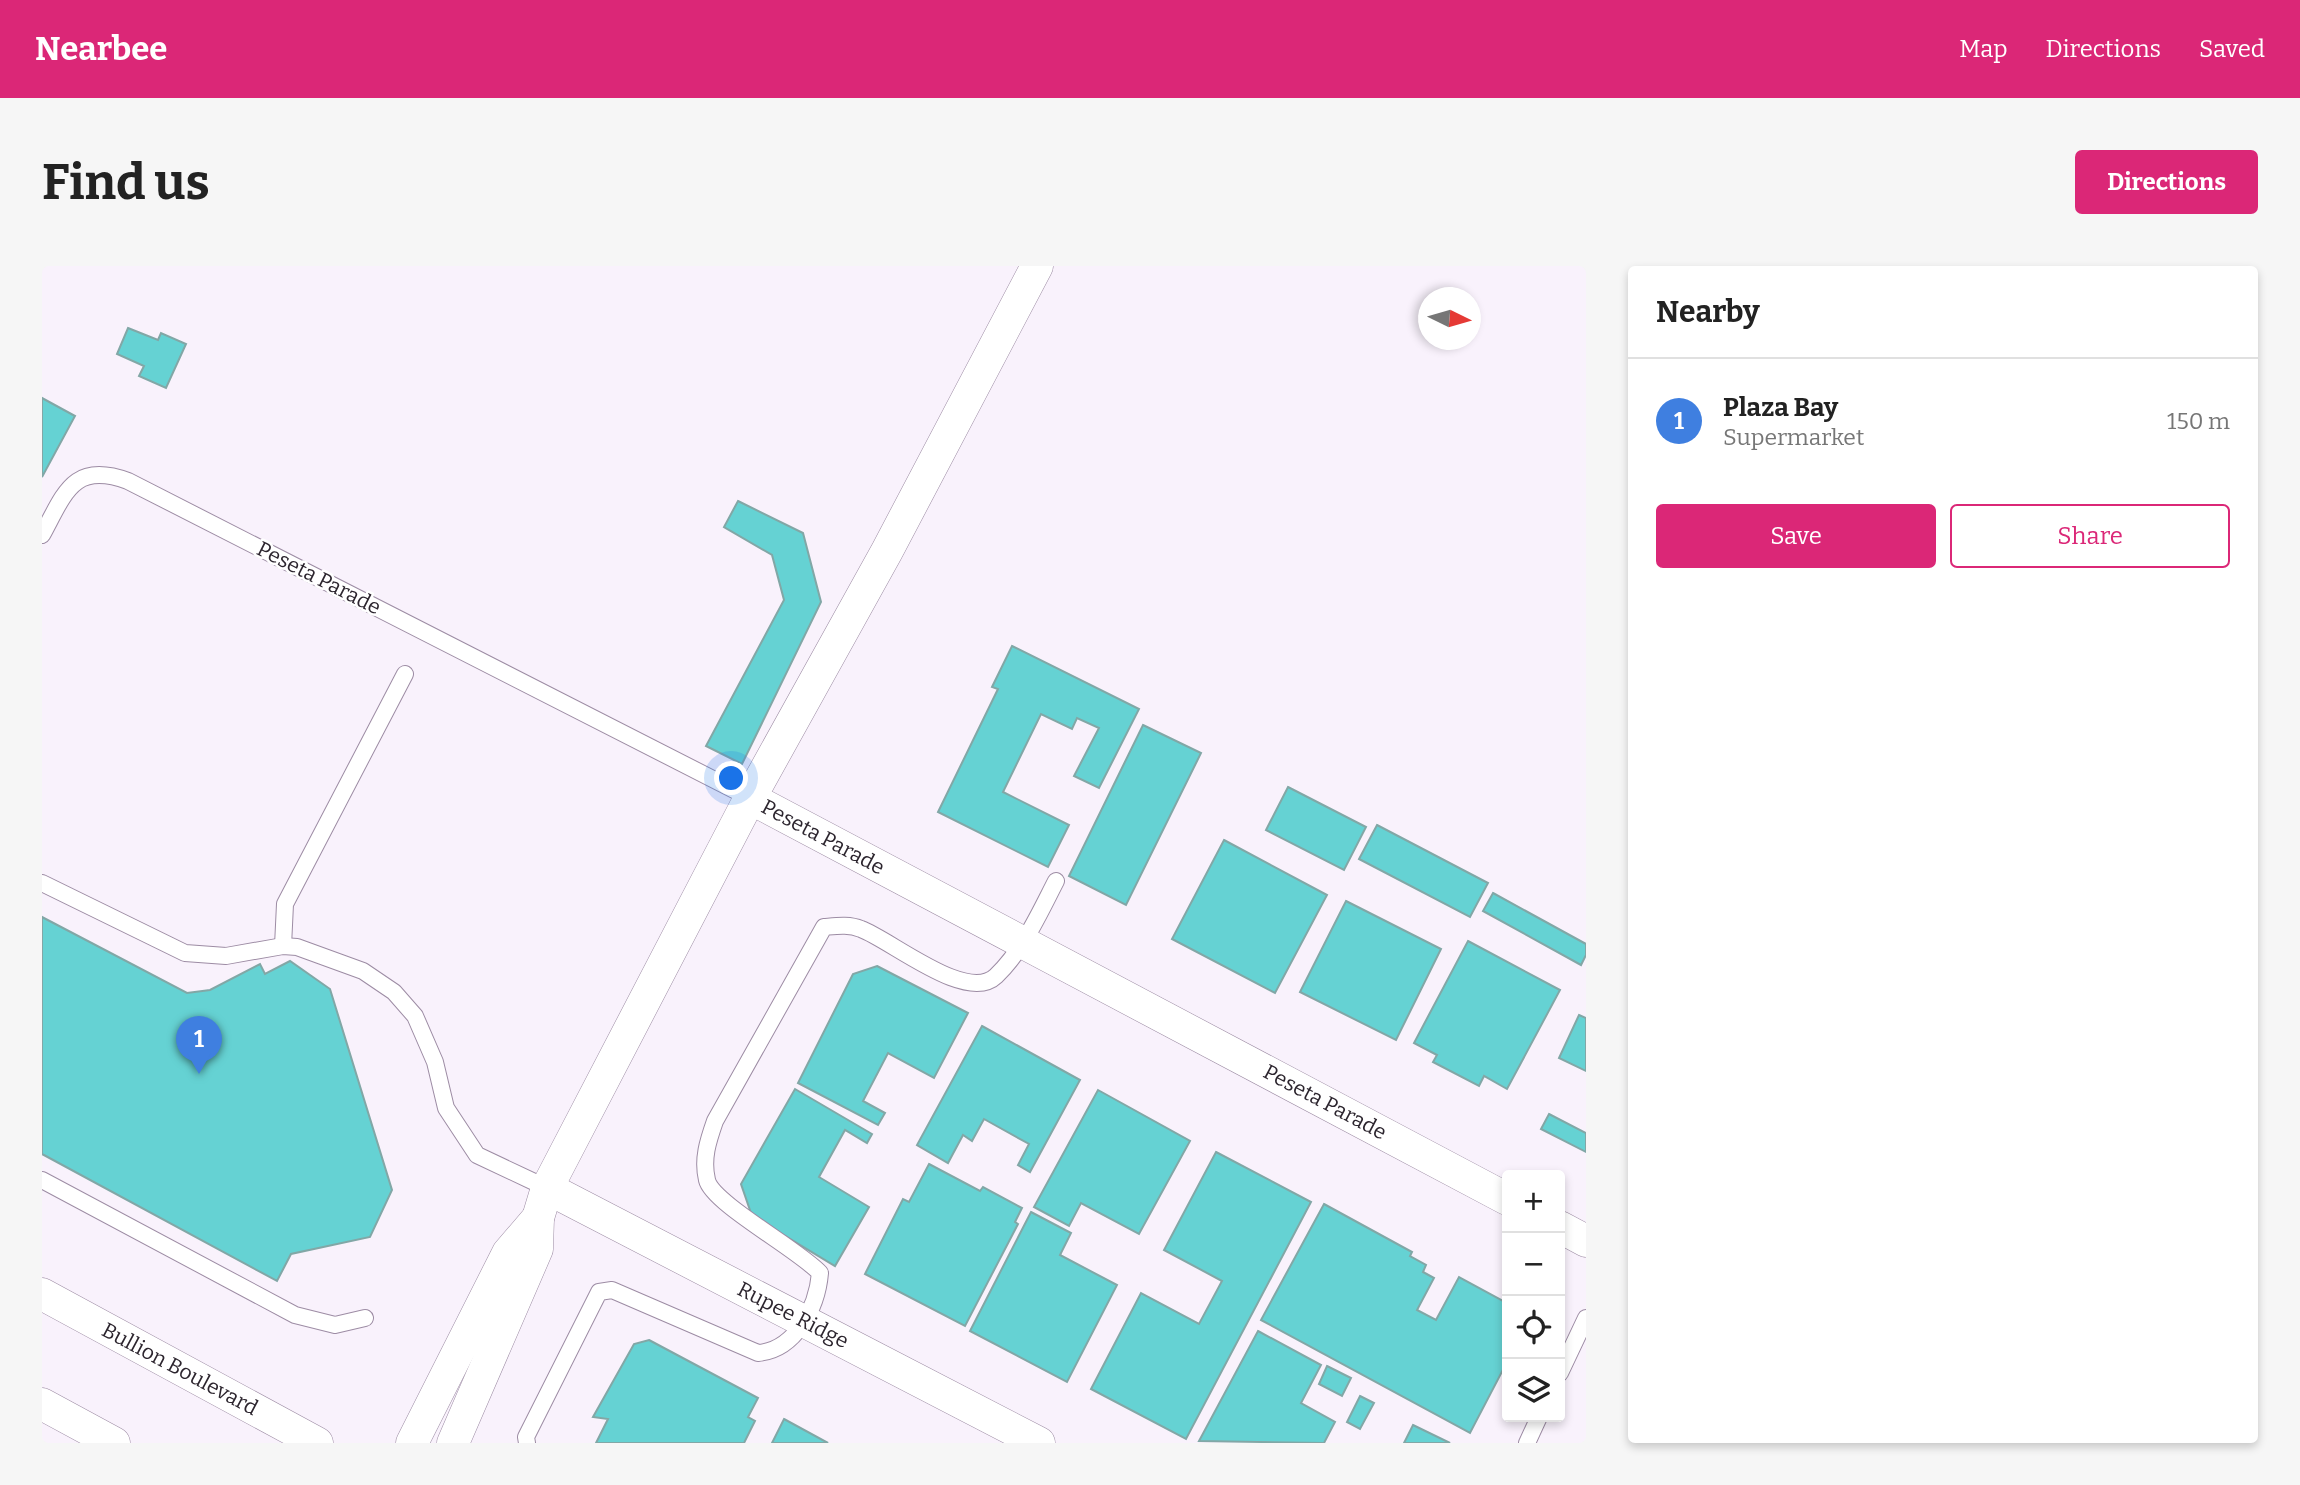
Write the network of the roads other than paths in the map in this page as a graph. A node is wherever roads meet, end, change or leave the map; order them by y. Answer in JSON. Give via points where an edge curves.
{"nodes":[{"id":1,"x":1037,"y":266,"type":"edge"},
{"id":2,"x":42,"y":535,"type":"edge"},
{"id":3,"x":405,"y":674,"type":"dead end"},
{"id":4,"x":750,"y":798,"type":"junction"},
{"id":5,"x":1056,"y":881,"type":"dead end"},
{"id":6,"x":42,"y":883,"type":"edge"},
{"id":7,"x":1024,"y":942,"type":"junction"},
{"id":8,"x":283,"y":946,"type":"junction"},
{"id":9,"x":42,"y":1180,"type":"edge"},
{"id":10,"x":1502,"y":1196,"type":"edge"},
{"id":11,"x":543,"y":1203,"type":"junction"},
{"id":12,"x":1565,"y":1230,"type":"edge"},
{"id":13,"x":1586,"y":1241,"type":"edge"},
{"id":14,"x":42,"y":1294,"type":"edge"},
{"id":15,"x":365,"y":1318,"type":"dead end"},
{"id":16,"x":1586,"y":1318,"type":"edge"},
{"id":17,"x":805,"y":1322,"type":"junction"},
{"id":18,"x":1565,"y":1362,"type":"edge"},
{"id":19,"x":42,"y":1404,"type":"edge"},
{"id":20,"x":1537,"y":1422,"type":"edge"},
{"id":21,"x":114,"y":1443,"type":"edge"},
{"id":22,"x":317,"y":1443,"type":"edge"},
{"id":23,"x":412,"y":1443,"type":"edge"},
{"id":24,"x":453,"y":1443,"type":"edge"},
{"id":25,"x":527,"y":1443,"type":"edge"},
{"id":26,"x":1039,"y":1443,"type":"edge"},
{"id":27,"x":1527,"y":1443,"type":"edge"}],
"edges":[{"from":1,"to":4,"type":"street"},
{"from":2,"to":4,"type":"lane","name":"Peseta Parade","via":[[69,485],[80,478],[103,474],[128,481]]},
{"from":3,"to":8,"type":"lane","via":[[285,904]]},
{"from":4,"to":7,"type":"street","name":"Peseta Parade"},
{"from":4,"to":11,"type":"street"},
{"from":5,"to":7,"type":"lane"},
{"from":6,"to":8,"type":"lane","via":[[185,953],[226,956]]},
{"from":7,"to":10,"type":"street","name":"Peseta Parade"},
{"from":7,"to":17,"type":"lane","via":[[994,979],[973,984],[946,976],[861,929],[824,928],[715,1121],[706,1149],[707,1183],[721,1200],[806,1258],[820,1273]]},
{"from":8,"to":11,"type":"lane","via":[[363,971],[394,992],[415,1016],[435,1062],[446,1108],[462,1136],[477,1155]]},
{"from":9,"to":15,"type":"lane","via":[[295,1315],[335,1325]]},
{"from":11,"to":17,"type":"street","name":"Rupee Ridge"},
{"from":11,"to":23,"type":"street","via":[[508,1253]]},
{"from":11,"to":24,"type":"street","via":[[537,1249]]},
{"from":12,"to":13,"type":"street"},
{"from":14,"to":22,"type":"street","name":"Bullion Boulevard"},
{"from":16,"to":18,"type":"lane"},
{"from":17,"to":25,"type":"lane","via":[[772,1352],[758,1353],[612,1290],[599,1292]]},
{"from":17,"to":26,"type":"street","name":"Rupee Ridge"},
{"from":19,"to":21,"type":"street"},
{"from":20,"to":27,"type":"lane"}]}
